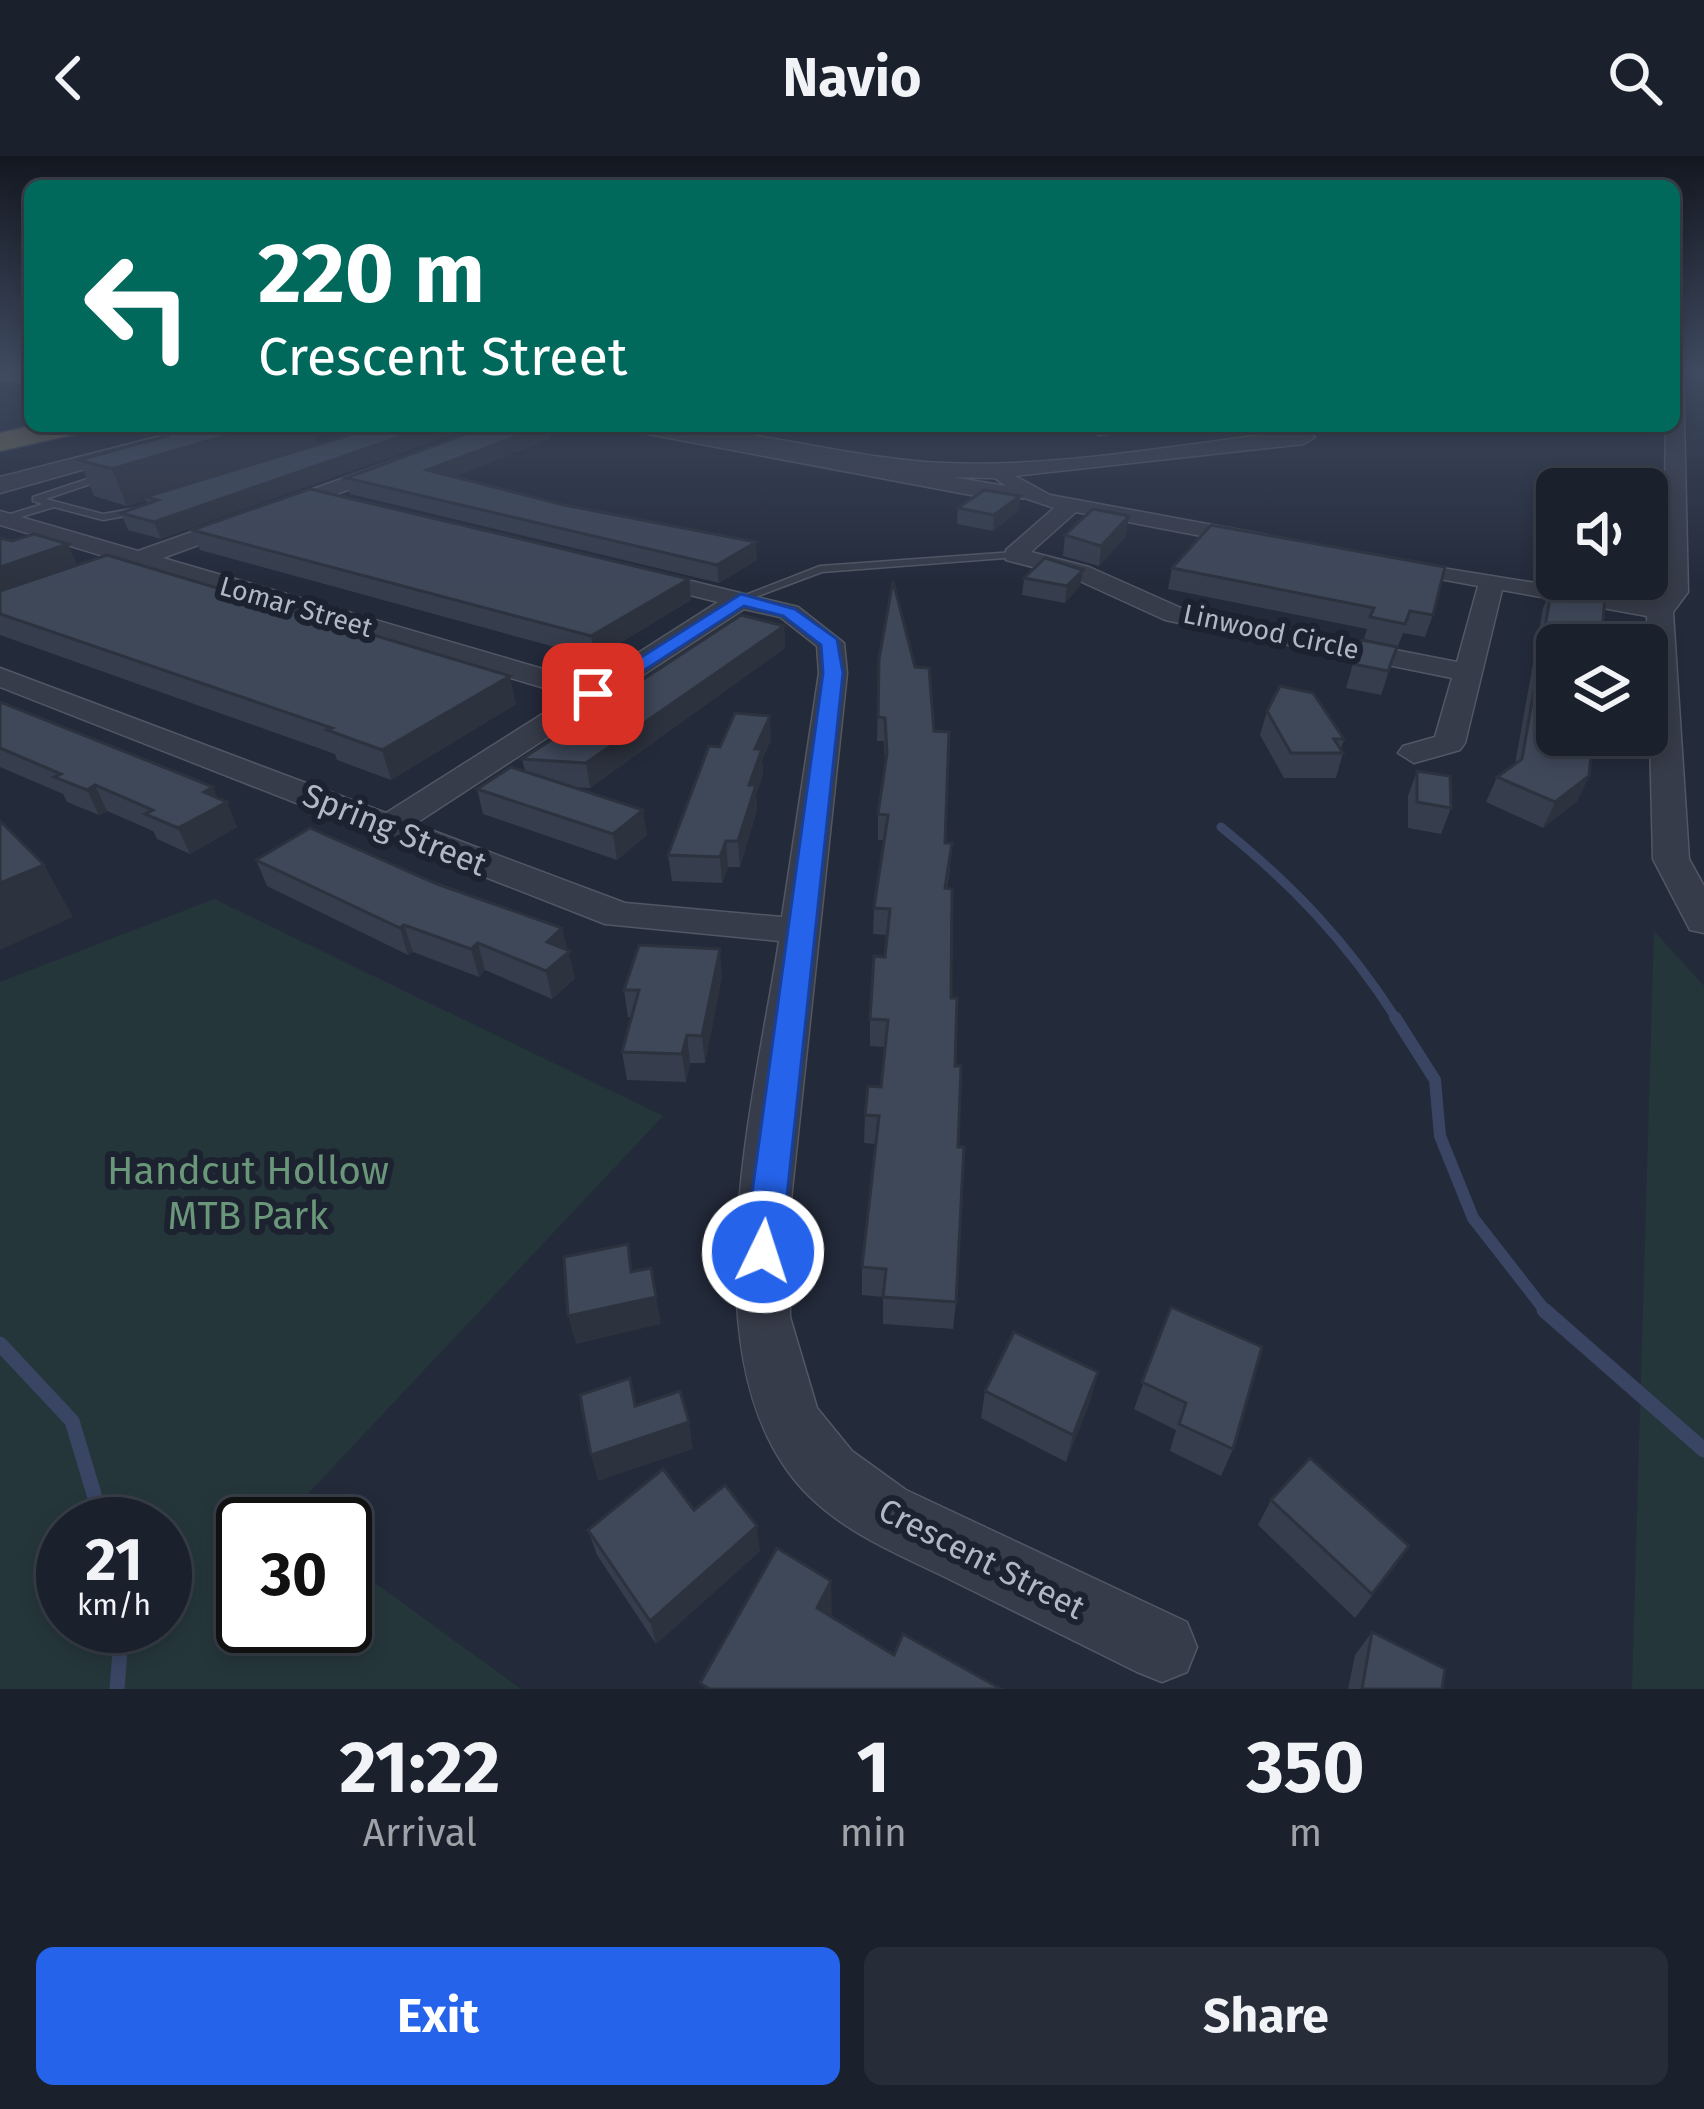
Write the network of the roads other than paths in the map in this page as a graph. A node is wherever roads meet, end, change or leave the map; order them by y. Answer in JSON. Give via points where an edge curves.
{"nodes":[{"id":1,"x":158,"y":443,"type":"edge"},
{"id":2,"x":707,"y":443,"type":"edge"},
{"id":3,"x":760,"y":443,"type":"edge"},
{"id":4,"x":1208,"y":443,"type":"edge"},
{"id":5,"x":1675,"y":443,"type":"edge"},
{"id":6,"x":204,"y":447,"type":"edge"},
{"id":7,"x":106,"y":455,"type":"junction"},
{"id":8,"x":420,"y":457,"type":"edge"},
{"id":9,"x":134,"y":464,"type":"junction"},
{"id":10,"x":994,"y":471,"type":"junction"},
{"id":11,"x":0,"y":485,"type":"edge"},
{"id":12,"x":1023,"y":492,"type":"junction"},
{"id":13,"x":312,"y":496,"type":"junction"},
{"id":14,"x":54,"y":504,"type":"junction"},
{"id":15,"x":1070,"y":506,"type":"junction"},
{"id":16,"x":150,"y":508,"type":"edge"},
{"id":17,"x":374,"y":512,"type":"edge"},
{"id":18,"x":17,"y":527,"type":"edge"},
{"id":19,"x":1281,"y":544,"type":"edge"},
{"id":20,"x":1014,"y":555,"type":"junction"},
{"id":21,"x":137,"y":560,"type":"junction"},
{"id":22,"x":1375,"y":560,"type":"edge"},
{"id":23,"x":602,"y":566,"type":"edge"},
{"id":24,"x":98,"y":574,"type":"edge"},
{"id":25,"x":1492,"y":581,"type":"junction"},
{"id":26,"x":741,"y":599,"type":"junction"},
{"id":27,"x":1660,"y":611,"type":"junction"},
{"id":28,"x":1468,"y":673,"type":"junction"},
{"id":29,"x":0,"y":676,"type":"edge"},
{"id":30,"x":593,"y":694,"type":"junction"},
{"id":31,"x":1414,"y":753,"type":"dead end"},
{"id":32,"x":389,"y":826,"type":"junction"},
{"id":33,"x":1702,"y":915,"type":"edge"},
{"id":34,"x":801,"y":931,"type":"junction"},
{"id":35,"x":1162,"y":1647,"type":"dead end"}],
"edges":[{"from":1,"to":7,"type":"street"},
{"from":2,"to":12,"type":"street"},
{"from":3,"to":10,"type":"street","via":[[903,467]]},
{"from":4,"to":10,"type":"street"},
{"from":5,"to":27,"type":"street","via":[[1675,592]]},
{"from":6,"to":9,"type":"lane"},
{"from":7,"to":9,"type":"lane"},
{"from":7,"to":11,"type":"street"},
{"from":8,"to":13,"type":"street"},
{"from":9,"to":14,"type":"lane","via":[[36,497]]},
{"from":10,"to":12,"type":"street"},
{"from":12,"to":15,"type":"street"},
{"from":13,"to":17,"type":"street"},
{"from":13,"to":21,"type":"street"},
{"from":14,"to":16,"type":"lane","via":[[111,518]]},
{"from":14,"to":18,"type":"lane"},
{"from":15,"to":19,"type":"street"},
{"from":15,"to":20,"type":"street"},
{"from":18,"to":21,"type":"street","name":"Lomar Street"},
{"from":20,"to":26,"type":"lane","via":[[820,568]]},
{"from":20,"to":28,"type":"street","name":"Linwood Circle","via":[[1080,572],[1174,614]]},
{"from":21,"to":24,"type":"street"},
{"from":21,"to":30,"type":"street","name":"Lomar Street"},
{"from":22,"to":25,"type":"street"},
{"from":23,"to":26,"type":"street","name":"Crescent Street"},
{"from":25,"to":27,"type":"street"},
{"from":25,"to":28,"type":"street"},
{"from":26,"to":30,"type":"street"},
{"from":26,"to":34,"type":"street","name":"Crescent Street","via":[[789,613],[830,643]]},
{"from":27,"to":33,"type":"street","via":[[1671,860]]},
{"from":28,"to":31,"type":"street","via":[[1449,743]]},
{"from":29,"to":32,"type":"street","name":"Spring Street"},
{"from":30,"to":32,"type":"street"},
{"from":32,"to":34,"type":"street","name":"Spring Street","via":[[620,915]]},
{"from":34,"to":35,"type":"street","name":"Crescent Street","via":[[763,1219],[762,1317],[791,1423],[830,1473],[883,1513]]}]}
